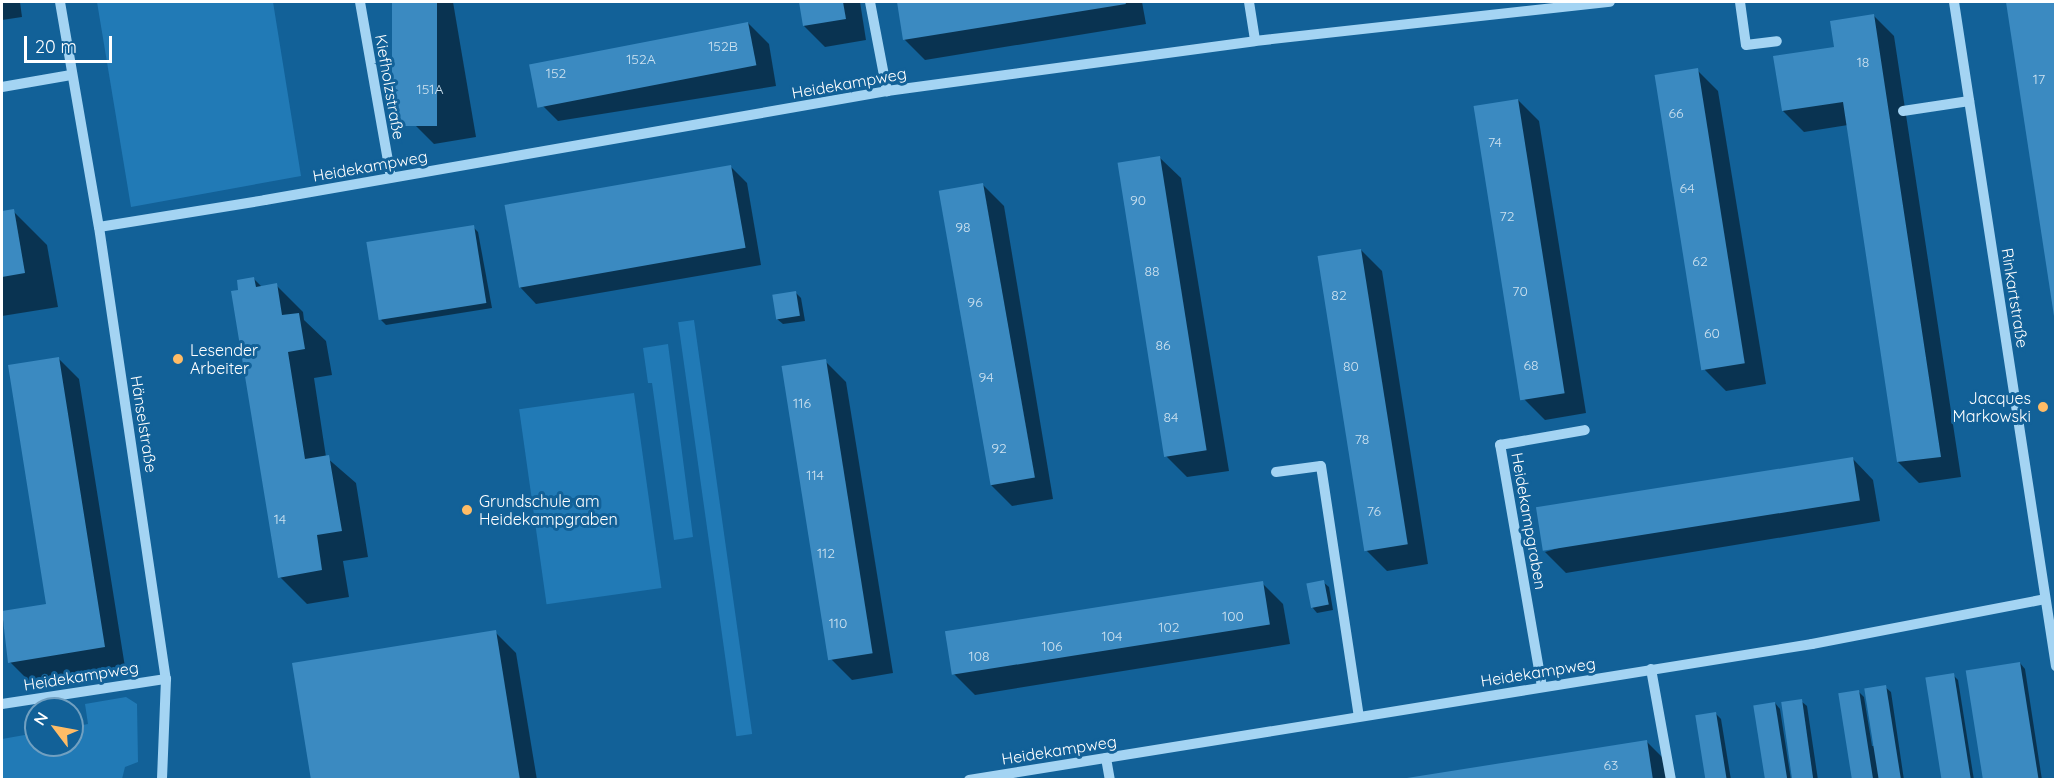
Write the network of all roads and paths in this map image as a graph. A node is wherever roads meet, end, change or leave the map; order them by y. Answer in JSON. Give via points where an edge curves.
{"nodes":[{"id":1,"x":60,"y":2,"type":"edge"},
{"id":2,"x":360,"y":2,"type":"edge"},
{"id":3,"x":870,"y":2,"type":"edge"},
{"id":4,"x":1249,"y":2,"type":"edge"},
{"id":5,"x":1610,"y":2,"type":"edge"},
{"id":6,"x":1740,"y":2,"type":"edge"},
{"id":7,"x":1953,"y":2,"type":"edge"},
{"id":8,"x":1256,"y":41,"type":"junction"},
{"id":9,"x":1777,"y":41,"type":"dead end"},
{"id":10,"x":71,"y":75,"type":"junction"},
{"id":11,"x":2,"y":87,"type":"edge"},
{"id":12,"x":887,"y":91,"type":"junction"},
{"id":13,"x":1969,"y":101,"type":"junction"},
{"id":14,"x":1903,"y":111,"type":"dead end"},
{"id":15,"x":391,"y":177,"type":"junction"},
{"id":16,"x":99,"y":227,"type":"junction"},
{"id":17,"x":1585,"y":430,"type":"dead end"},
{"id":18,"x":1276,"y":472,"type":"dead end"},
{"id":19,"x":2045,"y":599,"type":"junction"},
{"id":20,"x":2055,"y":666,"type":"edge"},
{"id":21,"x":1651,"y":669,"type":"junction"},
{"id":22,"x":166,"y":679,"type":"junction"},
{"id":23,"x":1542,"y":687,"type":"junction"},
{"id":24,"x":2,"y":704,"type":"edge"},
{"id":25,"x":1359,"y":716,"type":"junction"},
{"id":26,"x":1106,"y":758,"type":"junction"},
{"id":27,"x":162,"y":780,"type":"edge"},
{"id":28,"x":969,"y":780,"type":"edge"},
{"id":29,"x":1110,"y":780,"type":"edge"},
{"id":30,"x":1671,"y":780,"type":"edge"}],
"edges":[{"from":1,"to":10,"type":"street","name":"Hänselstraße"},
{"from":2,"to":15,"type":"street","name":"Kiefholzstraße"},
{"from":3,"to":12,"type":"street"},
{"from":4,"to":8,"type":"street"},
{"from":5,"to":8,"type":"street","name":"Heidekampweg"},
{"from":6,"to":9,"type":"street","via":[[1746,45]]},
{"from":7,"to":13,"type":"street","name":"Rinkartstraße"},
{"from":8,"to":12,"type":"street","name":"Heidekampweg"},
{"from":10,"to":11,"type":"street"},
{"from":10,"to":16,"type":"street","name":"Hänselstraße"},
{"from":12,"to":15,"type":"street","name":"Heidekampweg"},
{"from":13,"to":14,"type":"street"},
{"from":13,"to":19,"type":"street","name":"Rinkartstraße"},
{"from":15,"to":16,"type":"street","name":"Heidekampweg"},
{"from":16,"to":22,"type":"street","name":"Hänselstraße"},
{"from":17,"to":23,"type":"street","name":"Heidekampgraben","via":[[1500,444]]},
{"from":18,"to":25,"type":"street","via":[[1321,466]]},
{"from":19,"to":20,"type":"street"},
{"from":19,"to":21,"type":"street","name":"Heidekampweg","via":[[1893,631]]},
{"from":21,"to":23,"type":"street","name":"Heidekampweg"},
{"from":21,"to":30,"type":"street"},
{"from":22,"to":24,"type":"street","name":"Heidekampweg"},
{"from":22,"to":27,"type":"street","name":"Hänselstraße"},
{"from":23,"to":25,"type":"street","name":"Heidekampweg"},
{"from":25,"to":26,"type":"street","name":"Heidekampweg"},
{"from":26,"to":28,"type":"street","name":"Heidekampweg"},
{"from":26,"to":29,"type":"street"}]}
